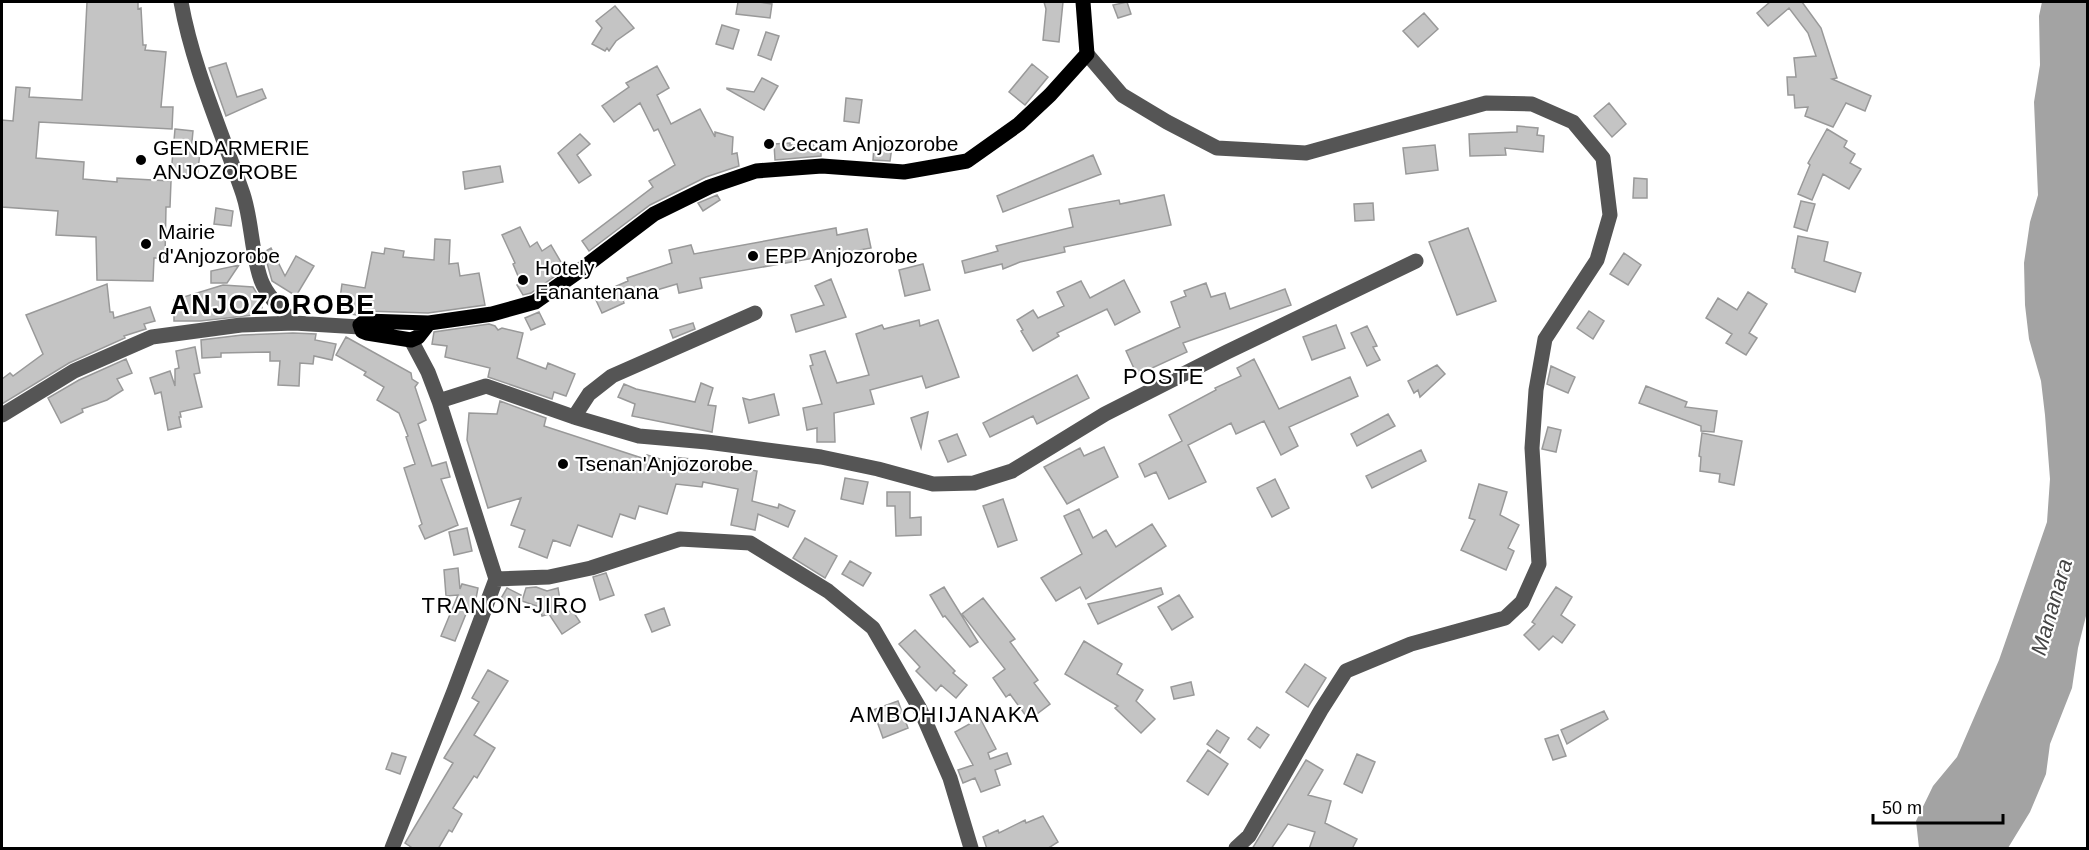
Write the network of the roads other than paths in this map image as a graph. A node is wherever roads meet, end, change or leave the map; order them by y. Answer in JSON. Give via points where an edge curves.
{"nodes":[{"id":1,"x":181,"y":2,"type":"edge"},
{"id":2,"x":1083,"y":2,"type":"edge"},
{"id":3,"x":1087,"y":54,"type":"junction"},
{"id":4,"x":1416,"y":261,"type":"dead end"},
{"id":5,"x":755,"y":313,"type":"dead end"},
{"id":6,"x":294,"y":323,"type":"junction"},
{"id":7,"x":429,"y":323,"type":"junction"},
{"id":8,"x":360,"y":327,"type":"junction"},
{"id":9,"x":411,"y":340,"type":"junction"},
{"id":10,"x":439,"y":401,"type":"junction"},
{"id":11,"x":2,"y":415,"type":"edge"},
{"id":12,"x":574,"y":417,"type":"junction"},
{"id":13,"x":496,"y":579,"type":"junction"},
{"id":14,"x":392,"y":849,"type":"edge"},
{"id":15,"x":971,"y":849,"type":"edge"},
{"id":16,"x":1236,"y":849,"type":"edge"}],
"edges":[{"from":1,"to":6,"type":"street","via":[[189,42],[243,196],[261,281]]},
{"from":2,"to":3,"type":"main road"},
{"from":3,"to":7,"type":"main road","via":[[1019,124],[967,161],[904,172],[822,166],[756,171],[709,187],[654,214],[535,302],[492,314]]},
{"from":3,"to":16,"type":"street","via":[[1122,95],[1217,148],[1306,153],[1497,103],[1532,104],[1573,122],[1603,158],[1610,215],[1597,260],[1545,339],[1532,448],[1539,564],[1522,602],[1505,618],[1411,644],[1346,671],[1249,836]]},
{"from":4,"to":12,"type":"street","via":[[1105,414],[1012,471],[974,483],[933,484],[821,457],[639,436]]},
{"from":5,"to":12,"type":"street","via":[[612,376],[589,394]]},
{"from":6,"to":8,"type":"street"},
{"from":6,"to":11,"type":"street","via":[[152,337],[74,371]]},
{"from":7,"to":8,"type":"main road","via":[[365,321]]},
{"from":7,"to":9,"type":"main road"},
{"from":8,"to":9,"type":"main road","via":[[367,333]]},
{"from":9,"to":10,"type":"street"},
{"from":10,"to":12,"type":"street","via":[[486,386]]},
{"from":10,"to":13,"type":"street"},
{"from":13,"to":14,"type":"street"},
{"from":13,"to":15,"type":"street","via":[[549,577],[591,568],[680,539],[750,543],[828,591],[873,627],[920,709],[951,778]]}]}
